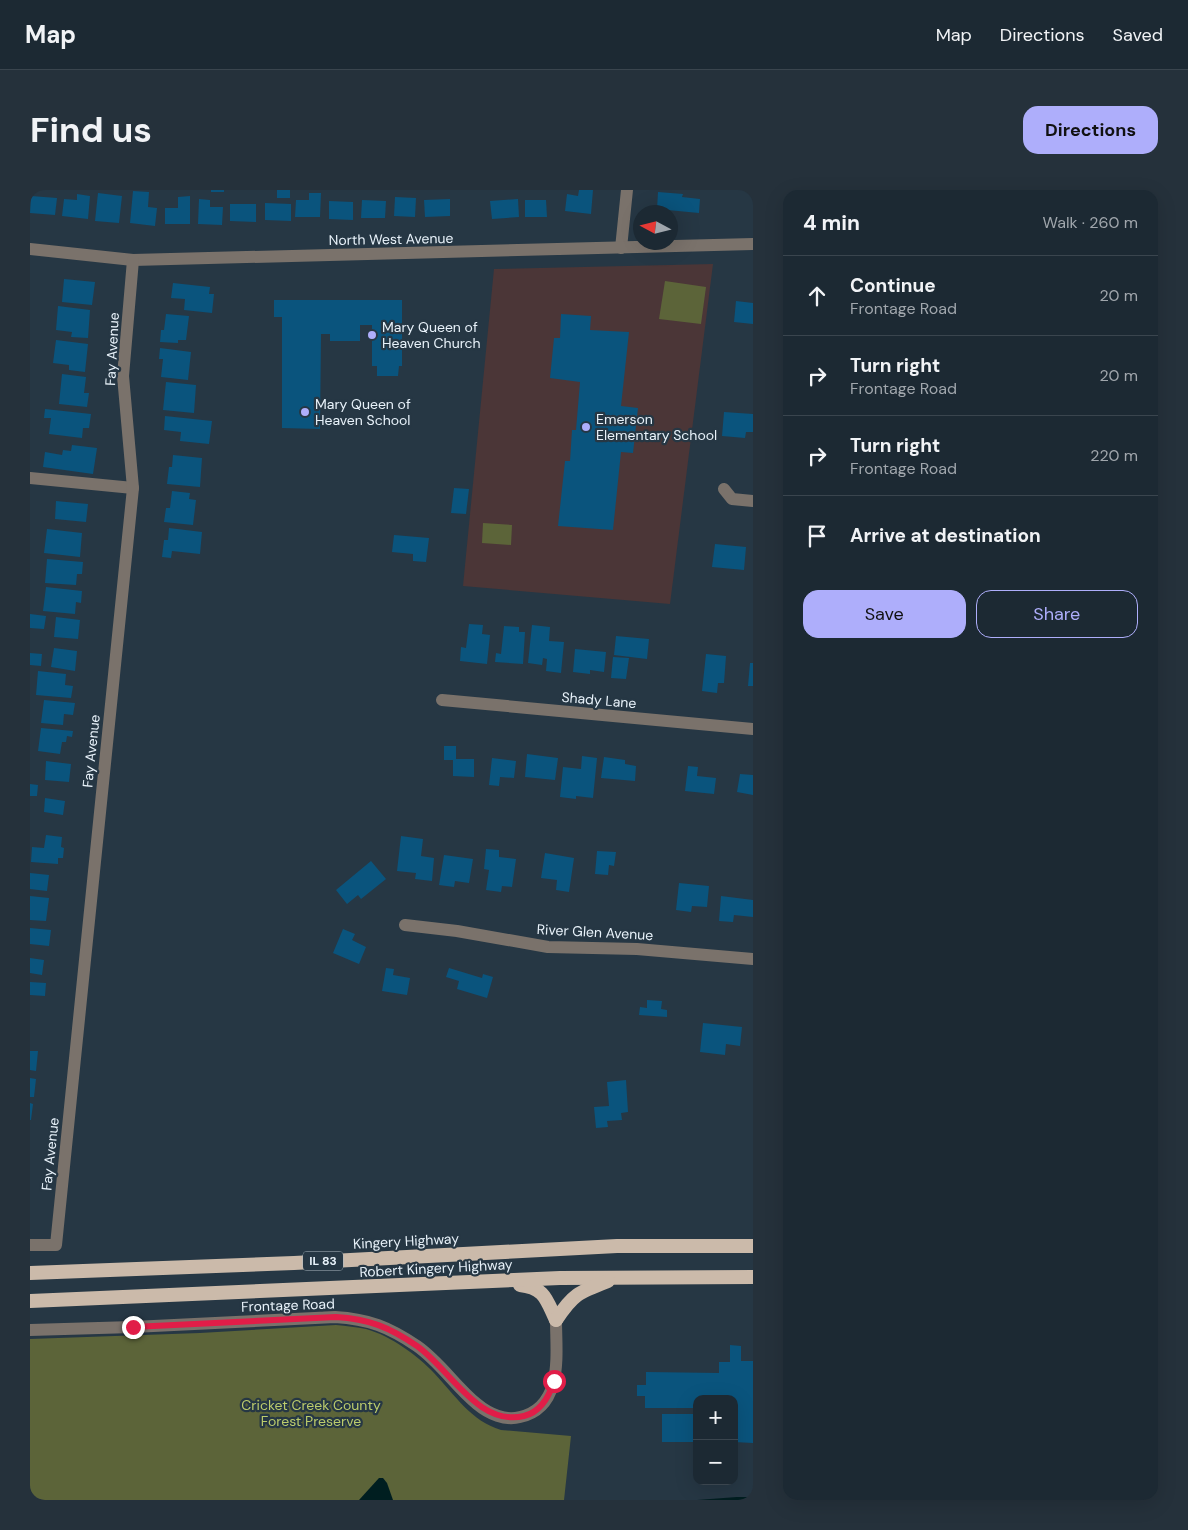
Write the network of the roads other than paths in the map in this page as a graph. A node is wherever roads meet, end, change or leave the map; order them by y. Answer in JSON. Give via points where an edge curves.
{"nodes":[{"id":1,"x":626,"y":190,"type":"edge"},
{"id":2,"x":753,"y":244,"type":"edge"},
{"id":3,"x":621,"y":248,"type":"junction"},
{"id":4,"x":30,"y":249,"type":"edge"},
{"id":5,"x":133,"y":260,"type":"junction"},
{"id":6,"x":30,"y":478,"type":"edge"},
{"id":7,"x":133,"y":488,"type":"junction"},
{"id":8,"x":724,"y":489,"type":"dead end"},
{"id":9,"x":753,"y":501,"type":"edge"},
{"id":10,"x":442,"y":700,"type":"dead end"},
{"id":11,"x":753,"y":729,"type":"edge"},
{"id":12,"x":405,"y":925,"type":"dead end"},
{"id":13,"x":753,"y":959,"type":"edge"},
{"id":14,"x":30,"y":1246,"type":"edge"},
{"id":15,"x":753,"y":1246,"type":"edge"},
{"id":16,"x":30,"y":1273,"type":"edge"},
{"id":17,"x":753,"y":1277,"type":"edge"},
{"id":18,"x":617,"y":1278,"type":"junction"},
{"id":19,"x":486,"y":1282,"type":"junction"},
{"id":20,"x":30,"y":1301,"type":"edge"},
{"id":21,"x":556,"y":1320,"type":"junction"},
{"id":22,"x":30,"y":1330,"type":"edge"}],
"edges":[{"from":1,"to":3,"type":"street"},
{"from":2,"to":3,"type":"street","name":"North West Avenue"},
{"from":3,"to":5,"type":"street","name":"North West Avenue"},
{"from":4,"to":5,"type":"street","name":"North West Avenue"},
{"from":5,"to":7,"type":"street","name":"Fay Avenue","via":[[123,376]]},
{"from":6,"to":7,"type":"street"},
{"from":7,"to":14,"type":"street","name":"Fay Avenue","via":[[56,1245]]},
{"from":8,"to":9,"type":"street","via":[[732,499]]},
{"from":10,"to":11,"type":"street","name":"Shady Lane"},
{"from":12,"to":13,"type":"street","name":"River Glen Avenue","via":[[548,947],[637,949]]},
{"from":15,"to":16,"type":"highway","name":"Kingery Highway","number":"IL 83","via":[[617,1246]]},
{"from":17,"to":18,"type":"highway","name":"Robert Kingery Highway","number":"IL 83"},
{"from":18,"to":19,"type":"highway","name":"Robert Kingery Highway","number":"IL 83"},
{"from":18,"to":21,"type":"highway","via":[[582,1290],[568,1302]]},
{"from":19,"to":20,"type":"highway","name":"Robert Kingery Highway","number":"IL 83"},
{"from":19,"to":21,"type":"highway","via":[[536,1289],[544,1294]]},
{"from":21,"to":22,"type":"street","name":"Frontage Road","via":[[556,1366],[551,1392],[537,1410],[528,1416],[515,1418],[489,1413],[418,1347],[365,1320],[336,1317]]}]}
